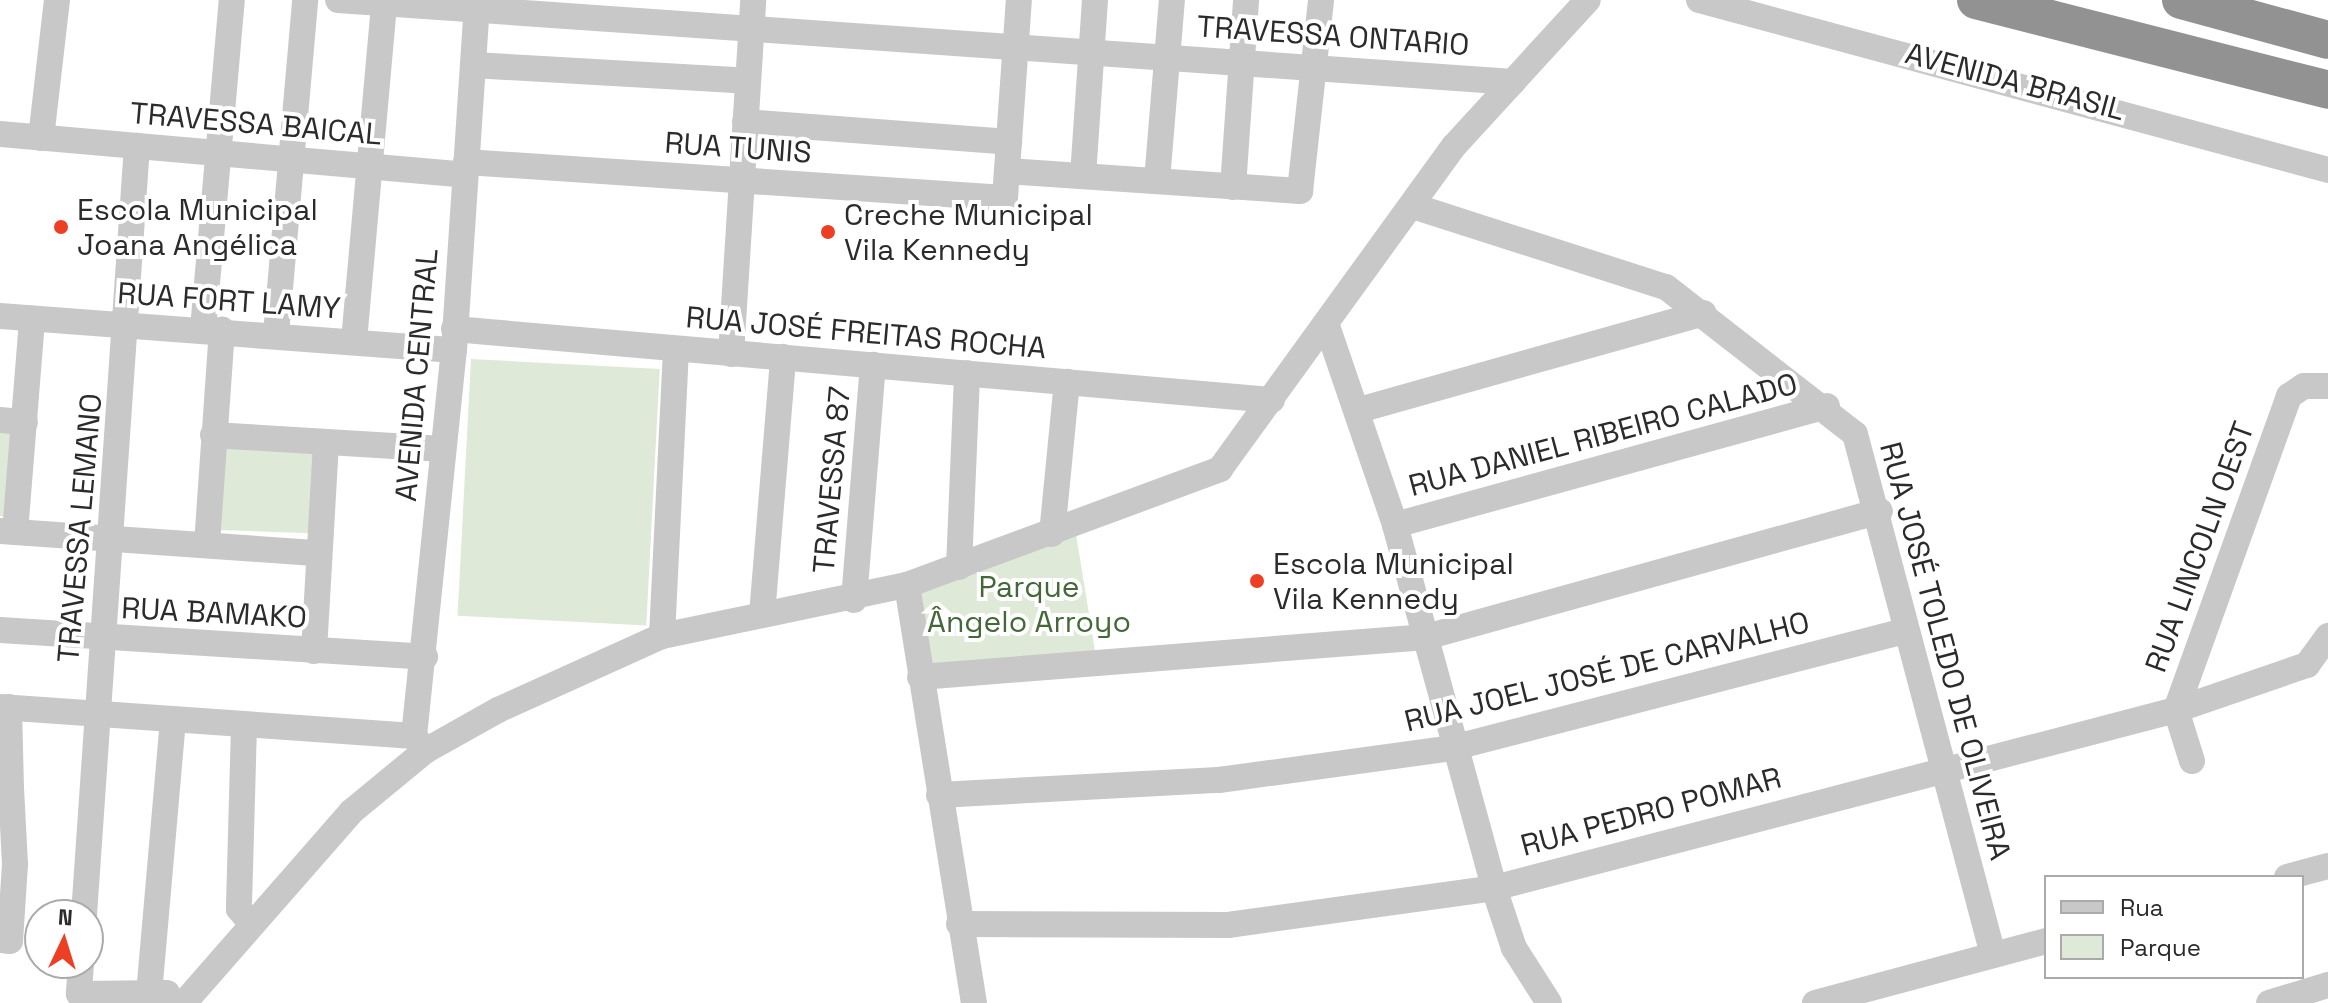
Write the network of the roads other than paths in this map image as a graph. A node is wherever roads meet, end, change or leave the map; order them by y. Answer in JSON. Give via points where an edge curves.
{"nodes":[{"id":1,"x":57,"y":0,"type":"edge"},
{"id":2,"x":232,"y":0,"type":"edge"},
{"id":3,"x":305,"y":0,"type":"edge"},
{"id":4,"x":338,"y":0,"type":"edge"},
{"id":5,"x":753,"y":0,"type":"edge"},
{"id":6,"x":1019,"y":0,"type":"edge"},
{"id":7,"x":1095,"y":0,"type":"edge"},
{"id":8,"x":1172,"y":0,"type":"edge"},
{"id":9,"x":1246,"y":0,"type":"edge"},
{"id":10,"x":1321,"y":0,"type":"edge"},
{"id":11,"x":1588,"y":0,"type":"edge"},
{"id":12,"x":1699,"y":0,"type":"edge"},
{"id":13,"x":1976,"y":0,"type":"edge"},
{"id":14,"x":2181,"y":0,"type":"edge"},
{"id":15,"x":384,"y":4,"type":"junction"},
{"id":16,"x":477,"y":5,"type":"edge"},
{"id":17,"x":751,"y":29,"type":"junction"},
{"id":18,"x":2328,"y":40,"type":"edge"},
{"id":19,"x":1016,"y":46,"type":"junction"},
{"id":20,"x":1092,"y":49,"type":"junction"},
{"id":21,"x":1167,"y":56,"type":"junction"},
{"id":22,"x":1242,"y":62,"type":"junction"},
{"id":23,"x":473,"y":65,"type":"junction"},
{"id":24,"x":1316,"y":67,"type":"junction"},
{"id":25,"x":748,"y":81,"type":"junction"},
{"id":26,"x":1513,"y":82,"type":"junction"},
{"id":27,"x":2328,"y":90,"type":"edge"},
{"id":28,"x":745,"y":122,"type":"junction"},
{"id":29,"x":0,"y":134,"type":"edge"},
{"id":30,"x":41,"y":138,"type":"junction"},
{"id":31,"x":1009,"y":142,"type":"junction"},
{"id":32,"x":137,"y":146,"type":"junction"},
{"id":33,"x":218,"y":153,"type":"junction"},
{"id":34,"x":291,"y":160,"type":"junction"},
{"id":35,"x":370,"y":167,"type":"junction"},
{"id":36,"x":466,"y":168,"type":"junction"},
{"id":37,"x":2328,"y":170,"type":"edge"},
{"id":38,"x":1007,"y":171,"type":"junction"},
{"id":39,"x":1083,"y":176,"type":"junction"},
{"id":40,"x":741,"y":180,"type":"junction"},
{"id":41,"x":1157,"y":181,"type":"junction"},
{"id":42,"x":1233,"y":187,"type":"junction"},
{"id":43,"x":1413,"y":206,"type":"junction"},
{"id":44,"x":1704,"y":313,"type":"junction"},
{"id":45,"x":0,"y":316,"type":"edge"},
{"id":46,"x":32,"y":319,"type":"junction"},
{"id":47,"x":128,"y":326,"type":"junction"},
{"id":48,"x":1327,"y":326,"type":"junction"},
{"id":49,"x":213,"y":330,"type":"junction"},
{"id":50,"x":276,"y":334,"type":"junction"},
{"id":51,"x":454,"y":340,"type":"junction"},
{"id":52,"x":354,"y":341,"type":"junction"},
{"id":53,"x":676,"y":350,"type":"junction"},
{"id":54,"x":731,"y":354,"type":"junction"},
{"id":55,"x":783,"y":357,"type":"junction"},
{"id":56,"x":873,"y":365,"type":"junction"},
{"id":57,"x":967,"y":373,"type":"junction"},
{"id":58,"x":1067,"y":382,"type":"junction"},
{"id":59,"x":2328,"y":386,"type":"edge"},
{"id":60,"x":1272,"y":400,"type":"junction"},
{"id":61,"x":1827,"y":406,"type":"junction"},
{"id":62,"x":1359,"y":410,"type":"junction"},
{"id":63,"x":12,"y":421,"type":"edge"},
{"id":64,"x":213,"y":435,"type":"junction"},
{"id":65,"x":326,"y":442,"type":"junction"},
{"id":66,"x":443,"y":449,"type":"junction"},
{"id":67,"x":1880,"y":511,"type":"junction"},
{"id":68,"x":1395,"y":525,"type":"junction"},
{"id":69,"x":8,"y":532,"type":"edge"},
{"id":70,"x":1052,"y":534,"type":"junction"},
{"id":71,"x":112,"y":539,"type":"junction"},
{"id":72,"x":207,"y":544,"type":"junction"},
{"id":73,"x":318,"y":553,"type":"junction"},
{"id":74,"x":959,"y":567,"type":"junction"},
{"id":75,"x":907,"y":585,"type":"junction"},
{"id":76,"x":854,"y":600,"type":"junction"},
{"id":77,"x":762,"y":615,"type":"junction"},
{"id":78,"x":0,"y":630,"type":"edge"},
{"id":79,"x":1905,"y":631,"type":"junction"},
{"id":80,"x":662,"y":636,"type":"junction"},
{"id":81,"x":2328,"y":636,"type":"edge"},
{"id":82,"x":1426,"y":637,"type":"junction"},
{"id":83,"x":102,"y":639,"type":"junction"},
{"id":84,"x":314,"y":651,"type":"junction"},
{"id":85,"x":425,"y":657,"type":"junction"},
{"id":86,"x":920,"y":677,"type":"junction"},
{"id":87,"x":4,"y":707,"type":"edge"},
{"id":88,"x":2176,"y":710,"type":"junction"},
{"id":89,"x":97,"y":714,"type":"junction"},
{"id":90,"x":173,"y":720,"type":"junction"},
{"id":91,"x":244,"y":726,"type":"junction"},
{"id":92,"x":420,"y":743,"type":"junction"},
{"id":93,"x":1452,"y":748,"type":"junction"},
{"id":94,"x":2192,"y":761,"type":"dead end"},
{"id":95,"x":1938,"y":769,"type":"junction"},
{"id":96,"x":6,"y":788,"type":"edge"},
{"id":97,"x":939,"y":795,"type":"junction"},
{"id":98,"x":8,"y":864,"type":"edge"},
{"id":99,"x":2328,"y":866,"type":"edge"},
{"id":100,"x":2294,"y":875,"type":"edge"},
{"id":101,"x":1494,"y":888,"type":"junction"},
{"id":102,"x":85,"y":899,"type":"edge"},
{"id":103,"x":244,"y":915,"type":"junction"},
{"id":104,"x":959,"y":924,"type":"junction"},
{"id":105,"x":5,"y":940,"type":"edge"},
{"id":106,"x":2044,"y":942,"type":"edge"},
{"id":107,"x":1993,"y":955,"type":"junction"},
{"id":108,"x":80,"y":979,"type":"edge"},
{"id":109,"x":2328,"y":985,"type":"edge"},
{"id":110,"x":149,"y":994,"type":"junction"},
{"id":111,"x":191,"y":996,"type":"edge"},
{"id":112,"x":1830,"y":1001,"type":"edge"},
{"id":113,"x":974,"y":1003,"type":"edge"},
{"id":114,"x":1549,"y":1003,"type":"edge"},
{"id":115,"x":2269,"y":1003,"type":"edge"}],
"edges":[{"from":1,"to":30,"type":"street"},
{"from":2,"to":33,"type":"street"},
{"from":3,"to":34,"type":"street"},
{"from":4,"to":15,"type":"street","name":"TRAVESSA ONTARIO"},
{"from":5,"to":17,"type":"street"},
{"from":6,"to":19,"type":"street"},
{"from":7,"to":20,"type":"street"},
{"from":8,"to":21,"type":"street"},
{"from":9,"to":22,"type":"street"},
{"from":10,"to":24,"type":"street"},
{"from":11,"to":26,"type":"street"},
{"from":12,"to":37,"type":"street","name":"AVENIDA BRASIL"},
{"from":13,"to":27,"type":"highway"},
{"from":14,"to":18,"type":"highway"},
{"from":15,"to":16,"type":"street","name":"TRAVESSA ONTARIO"},
{"from":15,"to":35,"type":"street"},
{"from":16,"to":17,"type":"street","name":"TRAVESSA ONTARIO"},
{"from":16,"to":23,"type":"street","name":"AVENIDA CENTRAL"},
{"from":17,"to":19,"type":"street","name":"TRAVESSA ONTARIO"},
{"from":17,"to":25,"type":"street"},
{"from":19,"to":20,"type":"street","name":"TRAVESSA ONTARIO"},
{"from":19,"to":31,"type":"street"},
{"from":20,"to":21,"type":"street","name":"TRAVESSA ONTARIO"},
{"from":20,"to":39,"type":"street"},
{"from":21,"to":22,"type":"street","name":"TRAVESSA ONTARIO"},
{"from":21,"to":41,"type":"street"},
{"from":22,"to":24,"type":"street","name":"TRAVESSA ONTARIO"},
{"from":22,"to":42,"type":"street"},
{"from":23,"to":25,"type":"street"},
{"from":23,"to":36,"type":"street","name":"AVENIDA CENTRAL"},
{"from":24,"to":26,"type":"street","name":"TRAVESSA ONTARIO"},
{"from":24,"to":42,"type":"street","via":[[1305,186],[1290,191]]},
{"from":25,"to":28,"type":"street"},
{"from":26,"to":43,"type":"street","via":[[1454,146]]},
{"from":28,"to":31,"type":"street"},
{"from":28,"to":40,"type":"street"},
{"from":29,"to":30,"type":"street","name":"TRAVESSA BAICAL"},
{"from":30,"to":32,"type":"street","name":"TRAVESSA BAICAL"},
{"from":31,"to":38,"type":"street"},
{"from":32,"to":33,"type":"street","name":"TRAVESSA BAICAL"},
{"from":32,"to":47,"type":"street","name":"TRAVESSA LEMANO"},
{"from":33,"to":34,"type":"street","name":"TRAVESSA BAICAL"},
{"from":33,"to":49,"type":"street"},
{"from":34,"to":35,"type":"street","name":"TRAVESSA BAICAL"},
{"from":34,"to":50,"type":"street"},
{"from":35,"to":36,"type":"street","name":"TRAVESSA BAICAL"},
{"from":35,"to":52,"type":"street"},
{"from":36,"to":40,"type":"street","name":"RUA TUNIS"},
{"from":36,"to":51,"type":"street","name":"AVENIDA CENTRAL"},
{"from":38,"to":39,"type":"street"},
{"from":38,"to":40,"type":"street","name":"RUA TUNIS","via":[[1005,198]]},
{"from":39,"to":41,"type":"street"},
{"from":40,"to":54,"type":"street"},
{"from":41,"to":42,"type":"street"},
{"from":43,"to":44,"type":"street","name":"RUA JOSÉ TOLEDO DE OLIVEIRA","via":[[1642,276]]},
{"from":43,"to":48,"type":"street"},
{"from":44,"to":61,"type":"street","name":"RUA JOSÉ TOLEDO DE OLIVEIRA"},
{"from":44,"to":62,"type":"street"},
{"from":45,"to":46,"type":"street","name":"RUA FORT LAMY"},
{"from":46,"to":47,"type":"street","name":"RUA FORT LAMY"},
{"from":46,"to":63,"type":"street"},
{"from":47,"to":49,"type":"street","name":"RUA FORT LAMY"},
{"from":47,"to":71,"type":"street","name":"TRAVESSA LEMANO"},
{"from":48,"to":60,"type":"street"},
{"from":48,"to":62,"type":"street"},
{"from":49,"to":50,"type":"street","name":"RUA FORT LAMY"},
{"from":49,"to":64,"type":"street"},
{"from":50,"to":52,"type":"street","name":"RUA FORT LAMY"},
{"from":51,"to":52,"type":"street","name":"RUA FORT LAMY"},
{"from":51,"to":53,"type":"street","name":"RUA JOSÉ FREITAS ROCHA"},
{"from":51,"to":66,"type":"street","name":"AVENIDA CENTRAL"},
{"from":53,"to":54,"type":"street","name":"RUA JOSÉ FREITAS ROCHA"},
{"from":53,"to":80,"type":"street"},
{"from":54,"to":55,"type":"street","name":"RUA JOSÉ FREITAS ROCHA"},
{"from":55,"to":56,"type":"street","name":"RUA JOSÉ FREITAS ROCHA"},
{"from":55,"to":77,"type":"street"},
{"from":56,"to":57,"type":"street","name":"RUA JOSÉ FREITAS ROCHA"},
{"from":56,"to":76,"type":"street","name":"TRAVESSA 87"},
{"from":57,"to":58,"type":"street","name":"RUA JOSÉ FREITAS ROCHA"},
{"from":57,"to":74,"type":"street"},
{"from":58,"to":60,"type":"street","name":"RUA JOSÉ FREITAS ROCHA"},
{"from":58,"to":70,"type":"street"},
{"from":59,"to":88,"type":"street","name":"RUA LINCOLN OEST","via":[[2304,386],[2289,396]]},
{"from":60,"to":70,"type":"street","via":[[1220,469]]},
{"from":61,"to":67,"type":"street","name":"RUA JOSÉ TOLEDO DE OLIVEIRA","via":[[1863,450]]},
{"from":61,"to":68,"type":"street","name":"RUA DANIEL RIBEIRO CALADO"},
{"from":62,"to":68,"type":"street"},
{"from":63,"to":69,"type":"street"},
{"from":64,"to":65,"type":"street"},
{"from":64,"to":72,"type":"street"},
{"from":65,"to":66,"type":"street"},
{"from":65,"to":73,"type":"street"},
{"from":66,"to":85,"type":"street","name":"AVENIDA CENTRAL"},
{"from":67,"to":79,"type":"street","name":"RUA JOSÉ TOLEDO DE OLIVEIRA"},
{"from":67,"to":82,"type":"street"},
{"from":68,"to":82,"type":"street"},
{"from":69,"to":71,"type":"street"},
{"from":70,"to":74,"type":"street"},
{"from":71,"to":72,"type":"street"},
{"from":71,"to":83,"type":"street","name":"TRAVESSA LEMANO"},
{"from":72,"to":73,"type":"street"},
{"from":73,"to":84,"type":"street"},
{"from":74,"to":75,"type":"street"},
{"from":75,"to":76,"type":"street"},
{"from":75,"to":86,"type":"street"},
{"from":76,"to":77,"type":"street"},
{"from":77,"to":80,"type":"street"},
{"from":78,"to":83,"type":"street","name":"RUA BAMAKO"},
{"from":79,"to":93,"type":"street","name":"RUA JOEL JOSÉ DE CARVALHO"},
{"from":79,"to":95,"type":"street","name":"RUA JOSÉ TOLEDO DE OLIVEIRA"},
{"from":80,"to":92,"type":"street"},
{"from":81,"to":88,"type":"street","name":"RUA PEDRO POMAR","via":[[2307,665],[2283,677]]},
{"from":82,"to":86,"type":"street"},
{"from":82,"to":93,"type":"street"},
{"from":83,"to":84,"type":"street","name":"RUA BAMAKO"},
{"from":83,"to":89,"type":"street","name":"TRAVESSA LEMANO"},
{"from":84,"to":85,"type":"street","name":"RUA BAMAKO"},
{"from":85,"to":92,"type":"street","name":"AVENIDA CENTRAL"},
{"from":86,"to":97,"type":"street"},
{"from":87,"to":89,"type":"street"},
{"from":87,"to":96,"type":"street"},
{"from":88,"to":94,"type":"street","name":"RUA LINCOLN OEST"},
{"from":88,"to":95,"type":"street","name":"RUA PEDRO POMAR"},
{"from":89,"to":90,"type":"street"},
{"from":89,"to":102,"type":"street","name":"TRAVESSA LEMANO"},
{"from":90,"to":91,"type":"street"},
{"from":90,"to":110,"type":"street"},
{"from":91,"to":92,"type":"street"},
{"from":91,"to":103,"type":"street"},
{"from":92,"to":103,"type":"street"},
{"from":93,"to":97,"type":"street","name":"RUA JOEL JOSÉ DE CARVALHO","via":[[1204,781]]},
{"from":93,"to":101,"type":"street"},
{"from":95,"to":101,"type":"street","name":"RUA PEDRO POMAR"},
{"from":95,"to":107,"type":"street","name":"RUA JOSÉ TOLEDO DE OLIVEIRA"},
{"from":96,"to":98,"type":"street"},
{"from":97,"to":104,"type":"street"},
{"from":98,"to":105,"type":"street"},
{"from":99,"to":100,"type":"street"},
{"from":101,"to":104,"type":"street","name":"RUA PEDRO POMAR","via":[[1185,928]]},
{"from":101,"to":114,"type":"street","via":[[1514,948]]},
{"from":103,"to":111,"type":"street"},
{"from":104,"to":113,"type":"street"},
{"from":106,"to":107,"type":"street"},
{"from":107,"to":112,"type":"street"},
{"from":108,"to":110,"type":"street","via":[[79,994]]},
{"from":109,"to":115,"type":"street"},
{"from":110,"to":111,"type":"street"}]}
